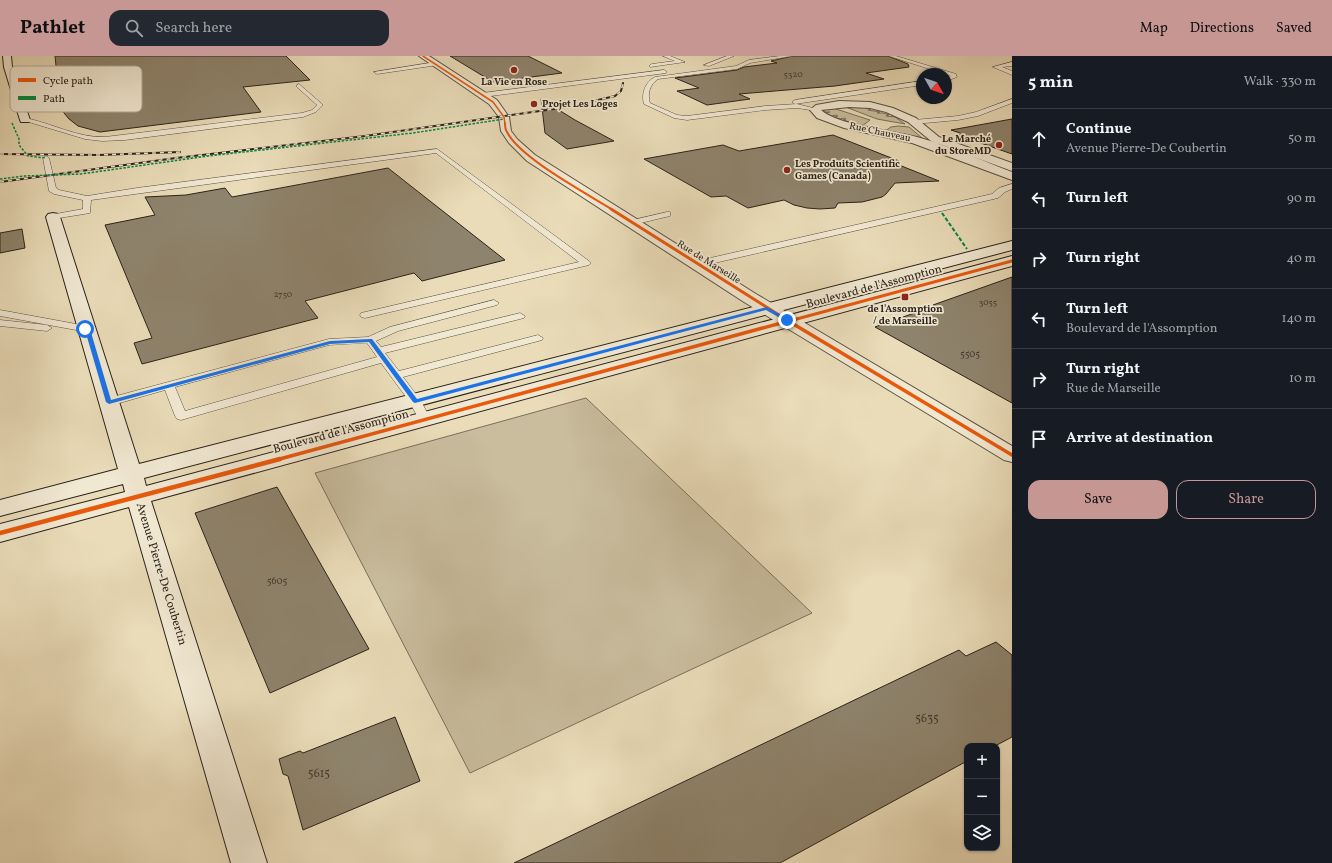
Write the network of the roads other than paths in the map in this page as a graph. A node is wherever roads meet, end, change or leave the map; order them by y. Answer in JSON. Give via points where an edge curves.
{"nodes":[{"id":1,"x":7,"y":56,"type":"edge"},
{"id":2,"x":423,"y":56,"type":"edge"},
{"id":3,"x":665,"y":56,"type":"edge"},
{"id":4,"x":732,"y":56,"type":"edge"},
{"id":5,"x":790,"y":56,"type":"edge"},
{"id":6,"x":891,"y":56,"type":"edge"},
{"id":7,"x":718,"y":58,"type":"edge"},
{"id":8,"x":706,"y":59,"type":"dead end"},
{"id":9,"x":436,"y":64,"type":"junction"},
{"id":10,"x":1012,"y":64,"type":"edge"},
{"id":11,"x":645,"y":67,"type":"dead end"},
{"id":12,"x":931,"y":68,"type":"edge"},
{"id":13,"x":377,"y":72,"type":"dead end"},
{"id":14,"x":10,"y":73,"type":"edge"},
{"id":15,"x":1012,"y":73,"type":"edge"},
{"id":16,"x":565,"y":78,"type":"dead end"},
{"id":17,"x":916,"y":84,"type":"edge"},
{"id":18,"x":510,"y":85,"type":"dead end"},
{"id":19,"x":300,"y":86,"type":"dead end"},
{"id":20,"x":480,"y":90,"type":"junction"},
{"id":21,"x":844,"y":95,"type":"junction"},
{"id":22,"x":751,"y":102,"type":"dead end"},
{"id":23,"x":1012,"y":102,"type":"edge"},
{"id":24,"x":859,"y":103,"type":"junction"},
{"id":25,"x":764,"y":108,"type":"junction"},
{"id":26,"x":815,"y":110,"type":"junction"},
{"id":27,"x":22,"y":112,"type":"edge"},
{"id":28,"x":25,"y":120,"type":"joint"},
{"id":29,"x":914,"y":122,"type":"junction"},
{"id":30,"x":46,"y":158,"type":"dead end"},
{"id":31,"x":1012,"y":167,"type":"edge"},
{"id":32,"x":1012,"y":176,"type":"edge"},
{"id":33,"x":1012,"y":186,"type":"edge"},
{"id":34,"x":87,"y":198,"type":"junction"},
{"id":35,"x":667,"y":214,"type":"dead end"},
{"id":36,"x":53,"y":217,"type":"joint"},
{"id":37,"x":632,"y":222,"type":"junction"},
{"id":38,"x":1012,"y":246,"type":"edge"},
{"id":39,"x":1012,"y":261,"type":"edge"},
{"id":40,"x":697,"y":264,"type":"junction"},
{"id":41,"x":494,"y":303,"type":"dead end"},
{"id":42,"x":767,"y":308,"type":"junction"},
{"id":43,"x":0,"y":313,"type":"edge"},
{"id":44,"x":365,"y":315,"type":"dead end"},
{"id":45,"x":520,"y":316,"type":"dead end"},
{"id":46,"x":787,"y":320,"type":"junction"},
{"id":47,"x":0,"y":323,"type":"edge"},
{"id":48,"x":86,"y":329,"type":"junction"},
{"id":49,"x":538,"y":338,"type":"dead end"},
{"id":50,"x":370,"y":340,"type":"junction"},
{"id":51,"x":381,"y":355,"type":"junction"},
{"id":52,"x":396,"y":374,"type":"junction"},
{"id":53,"x":169,"y":386,"type":"junction"},
{"id":54,"x":415,"y":401,"type":"junction"},
{"id":55,"x":109,"y":402,"type":"junction"},
{"id":56,"x":425,"y":420,"type":"junction"},
{"id":57,"x":1012,"y":455,"type":"edge"},
{"id":58,"x":131,"y":474,"type":"junction"},
{"id":59,"x":138,"y":497,"type":"junction"},
{"id":60,"x":0,"y":508,"type":"edge"},
{"id":61,"x":0,"y":533,"type":"edge"},
{"id":62,"x":248,"y":863,"type":"edge"}],
"edges":[{"from":1,"to":14,"type":"street"},
{"from":2,"to":9,"type":"street","name":"Rue de Marseille"},
{"from":3,"to":11,"type":"lane","via":[[682,62]]},
{"from":4,"to":7,"type":"lane"},
{"from":5,"to":25,"type":"lane","via":[[749,62],[737,67],[653,79],[645,94],[647,104],[681,118]]},
{"from":6,"to":12,"type":"lane"},
{"from":7,"to":8,"type":"lane"},
{"from":7,"to":20,"type":"lane","via":[[699,67]]},
{"from":9,"to":13,"type":"lane"},
{"from":9,"to":20,"type":"street","name":"Rue de Marseille"},
{"from":10,"to":15,"type":"lane","via":[[996,67]]},
{"from":16,"to":18,"type":"lane"},
{"from":17,"to":21,"type":"lane"},
{"from":19,"to":28,"type":"lane","via":[[320,104],[314,111],[303,115],[125,138],[93,139]]},
{"from":20,"to":37,"type":"street","name":"Rue de Marseille","via":[[501,111],[509,136],[524,152]]},
{"from":21,"to":24,"type":"lane"},
{"from":21,"to":25,"type":"lane"},
{"from":22,"to":25,"type":"lane"},
{"from":23,"to":29,"type":"lane","via":[[978,114]]},
{"from":24,"to":26,"type":"street","name":"Rue Chauveau","via":[[824,106]]},
{"from":24,"to":29,"type":"street","name":"Rue Chauveau","via":[[880,107],[908,117]]},
{"from":25,"to":26,"type":"lane","via":[[797,106]]},
{"from":26,"to":32,"type":"street","name":"Rue Chauveau","via":[[818,114],[848,126],[915,140]]},
{"from":27,"to":28,"type":"street"},
{"from":29,"to":31,"type":"street","name":"Rue Chauveau","via":[[935,139]]},
{"from":30,"to":34,"type":"lane","via":[[52,188],[57,192]]},
{"from":33,"to":40,"type":"lane","via":[[995,196]]},
{"from":34,"to":36,"type":"lane","via":[[87,211]]},
{"from":34,"to":44,"type":"lane","via":[[437,151],[586,263]]},
{"from":35,"to":37,"type":"lane"},
{"from":36,"to":48,"type":"street","name":"Avenue Pierre-De Coubertin"},
{"from":37,"to":40,"type":"street","name":"Rue de Marseille"},
{"from":38,"to":42,"type":"street","name":"Boulevard de l'Assomption"},
{"from":39,"to":46,"type":"street","name":"Boulevard de l'Assomption"},
{"from":40,"to":42,"type":"street","name":"Rue de Marseille"},
{"from":41,"to":50,"type":"lane","via":[[394,329]]},
{"from":42,"to":46,"type":"street","name":"Rue de Marseille"},
{"from":42,"to":54,"type":"street","name":"Boulevard de l'Assomption"},
{"from":43,"to":48,"type":"lane"},
{"from":45,"to":51,"type":"lane"},
{"from":46,"to":56,"type":"street","name":"Boulevard de l'Assomption"},
{"from":46,"to":57,"type":"street","name":"Rue de Marseille"},
{"from":47,"to":48,"type":"lane"},
{"from":48,"to":55,"type":"street","name":"Avenue Pierre-De Coubertin"},
{"from":49,"to":52,"type":"lane"},
{"from":50,"to":51,"type":"lane"},
{"from":50,"to":53,"type":"lane","via":[[330,342]]},
{"from":51,"to":52,"type":"lane"},
{"from":51,"to":53,"type":"lane","via":[[181,416]]},
{"from":52,"to":54,"type":"lane"},
{"from":53,"to":55,"type":"lane"},
{"from":54,"to":56,"type":"lane"},
{"from":54,"to":58,"type":"street","name":"Boulevard de l'Assomption"},
{"from":55,"to":58,"type":"street","name":"Avenue Pierre-De Coubertin"},
{"from":56,"to":59,"type":"street","name":"Boulevard de l'Assomption"},
{"from":58,"to":59,"type":"street","name":"Avenue Pierre-De Coubertin"},
{"from":58,"to":60,"type":"street","name":"Boulevard de l'Assomption"},
{"from":59,"to":61,"type":"street","name":"Boulevard de l'Assomption"},
{"from":59,"to":62,"type":"street","name":"Avenue Pierre-De Coubertin"}]}
